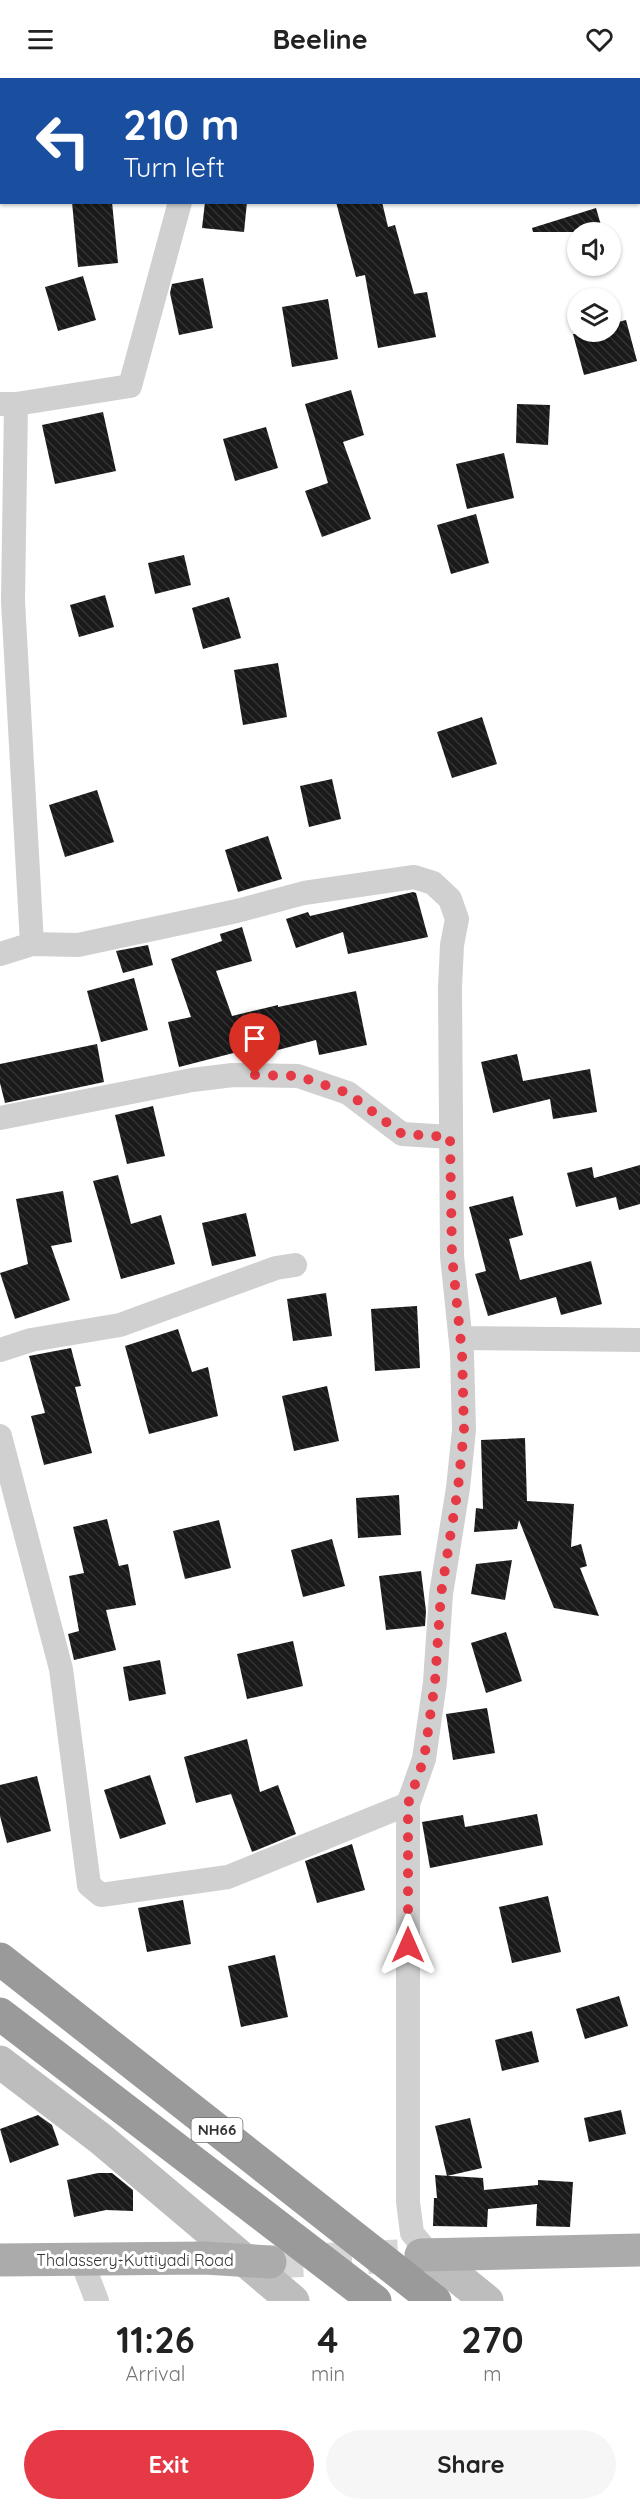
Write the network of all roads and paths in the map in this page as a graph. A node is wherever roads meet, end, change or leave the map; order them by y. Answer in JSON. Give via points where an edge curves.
{"nodes":[{"id":1,"x":179,"y":204,"type":"edge"},
{"id":2,"x":8,"y":404,"type":"edge"},
{"id":3,"x":33,"y":945,"type":"junction"},
{"id":4,"x":0,"y":954,"type":"edge"},
{"id":5,"x":0,"y":1118,"type":"edge"},
{"id":6,"x":450,"y":1137,"type":"junction"},
{"id":7,"x":295,"y":1264,"type":"dead end"},
{"id":8,"x":461,"y":1338,"type":"junction"},
{"id":9,"x":640,"y":1340,"type":"edge"},
{"id":10,"x":0,"y":1350,"type":"edge"},
{"id":11,"x":0,"y":1436,"type":"edge"},
{"id":12,"x":408,"y":1804,"type":"junction"},
{"id":13,"x":0,"y":1959,"type":"edge"},
{"id":14,"x":0,"y":2013,"type":"edge"},
{"id":15,"x":0,"y":2062,"type":"edge"},
{"id":16,"x":640,"y":2250,"type":"edge"},
{"id":17,"x":426,"y":2255,"type":"junction"},
{"id":18,"x":81,"y":2259,"type":"junction"},
{"id":19,"x":0,"y":2260,"type":"edge"},
{"id":20,"x":258,"y":2262,"type":"junction"},
{"id":21,"x":97,"y":2301,"type":"edge"},
{"id":22,"x":293,"y":2301,"type":"edge"},
{"id":23,"x":375,"y":2301,"type":"edge"},
{"id":24,"x":435,"y":2301,"type":"edge"},
{"id":25,"x":487,"y":2301,"type":"edge"}],
"edges":[{"from":1,"to":2,"type":"street","via":[[130,386]]},
{"from":2,"to":3,"type":"street","via":[[13,601]]},
{"from":3,"to":4,"type":"street"},
{"from":3,"to":6,"type":"street","via":[[78,945],[364,883],[414,877],[433,883],[450,899],[457,919],[450,988]]},
{"from":5,"to":6,"type":"street","via":[[192,1080],[232,1075],[298,1076],[348,1093],[402,1134]]},
{"from":6,"to":8,"type":"street","via":[[452,1256]]},
{"from":7,"to":10,"type":"street","via":[[120,1325],[31,1340]]},
{"from":8,"to":9,"type":"street"},
{"from":8,"to":12,"type":"street","via":[[464,1430],[458,1488],[441,1594],[435,1682],[424,1759]]},
{"from":11,"to":12,"type":"street","via":[[61,1669],[89,1885],[101,1895],[228,1877]]},
{"from":12,"to":17,"type":"street","via":[[408,2202],[412,2233]]},
{"from":13,"to":24,"type":"highway","number":"NH66"},
{"from":14,"to":23,"type":"highway","number":"NH66"},
{"from":15,"to":20,"type":"street"},
{"from":16,"to":17,"type":"main road"},
{"from":17,"to":25,"type":"street"},
{"from":18,"to":19,"type":"main road","name":"Thalassery-Kuttiyadi Road"},
{"from":18,"to":20,"type":"main road","name":"Thalassery-Kuttiyadi Road","via":[[206,2258]]},
{"from":18,"to":21,"type":"street"},
{"from":20,"to":22,"type":"street"}]}
